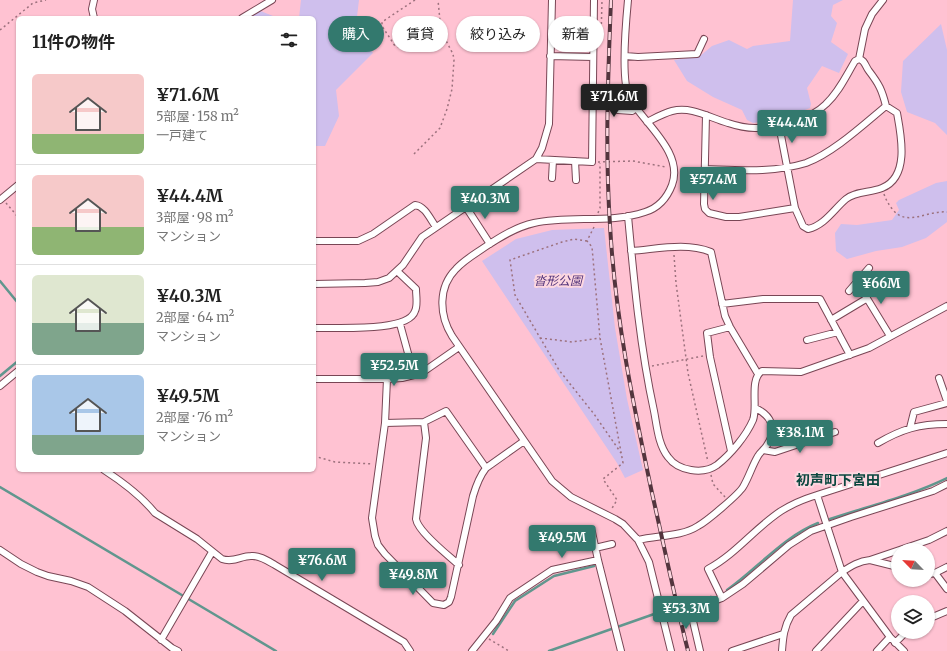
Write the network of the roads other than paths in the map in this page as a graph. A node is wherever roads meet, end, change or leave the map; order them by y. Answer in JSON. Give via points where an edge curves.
{"nodes":[{"id":1,"x":94,"y":0,"type":"edge"},
{"id":2,"x":272,"y":0,"type":"edge"},
{"id":3,"x":552,"y":0,"type":"edge"},
{"id":4,"x":594,"y":0,"type":"edge"},
{"id":5,"x":628,"y":0,"type":"edge"},
{"id":6,"x":883,"y":0,"type":"edge"},
{"id":7,"x":94,"y":16,"type":"edge"},
{"id":8,"x":245,"y":16,"type":"edge"},
{"id":9,"x":704,"y":39,"type":"dead end"},
{"id":10,"x":550,"y":56,"type":"junction"},
{"id":11,"x":625,"y":56,"type":"junction"},
{"id":12,"x":593,"y":57,"type":"junction"},
{"id":13,"x":859,"y":59,"type":"junction"},
{"id":14,"x":593,"y":97,"type":"junction"},
{"id":15,"x":886,"y":106,"type":"junction"},
{"id":16,"x":636,"y":108,"type":"junction"},
{"id":17,"x":706,"y":115,"type":"junction"},
{"id":18,"x":647,"y":122,"type":"junction"},
{"id":19,"x":779,"y":125,"type":"junction"},
{"id":20,"x":536,"y":160,"type":"junction"},
{"id":21,"x":553,"y":160,"type":"junction"},
{"id":22,"x":575,"y":161,"type":"junction"},
{"id":23,"x":788,"y":166,"type":"junction"},
{"id":24,"x":705,"y":169,"type":"junction"},
{"id":25,"x":552,"y":178,"type":"dead end"},
{"id":26,"x":576,"y":180,"type":"dead end"},
{"id":27,"x":16,"y":187,"type":"edge"},
{"id":28,"x":1,"y":199,"type":"edge"},
{"id":29,"x":466,"y":207,"type":"junction"},
{"id":30,"x":795,"y":208,"type":"junction"},
{"id":31,"x":628,"y":216,"type":"junction"},
{"id":32,"x":436,"y":227,"type":"junction"},
{"id":33,"x":316,"y":241,"type":"edge"},
{"id":34,"x":490,"y":244,"type":"junction"},
{"id":35,"x":632,"y":252,"type":"junction"},
{"id":36,"x":870,"y":268,"type":"dead end"},
{"id":37,"x":397,"y":271,"type":"junction"},
{"id":38,"x":857,"y":282,"type":"junction"},
{"id":39,"x":316,"y":284,"type":"edge"},
{"id":40,"x":849,"y":291,"type":"dead end"},
{"id":41,"x":866,"y":299,"type":"junction"},
{"id":42,"x":722,"y":304,"type":"junction"},
{"id":43,"x":947,"y":306,"type":"edge"},
{"id":44,"x":831,"y":320,"type":"junction"},
{"id":45,"x":400,"y":324,"type":"junction"},
{"id":46,"x":730,"y":327,"type":"junction"},
{"id":47,"x":316,"y":328,"type":"edge"},
{"id":48,"x":838,"y":332,"type":"junction"},
{"id":49,"x":890,"y":336,"type":"junction"},
{"id":50,"x":807,"y":340,"type":"dead end"},
{"id":51,"x":459,"y":347,"type":"junction"},
{"id":52,"x":850,"y":355,"type":"junction"},
{"id":53,"x":16,"y":373,"type":"edge"},
{"id":54,"x":758,"y":374,"type":"junction"},
{"id":55,"x":414,"y":375,"type":"junction"},
{"id":56,"x":939,"y":378,"type":"dead end"},
{"id":57,"x":386,"y":379,"type":"junction"},
{"id":58,"x":316,"y":380,"type":"edge"},
{"id":59,"x":0,"y":386,"type":"edge"},
{"id":60,"x":947,"y":402,"type":"edge"},
{"id":61,"x":755,"y":408,"type":"junction"},
{"id":62,"x":424,"y":422,"type":"junction"},
{"id":63,"x":385,"y":423,"type":"junction"},
{"id":64,"x":947,"y":424,"type":"edge"},
{"id":65,"x":910,"y":428,"type":"junction"},
{"id":66,"x":835,"y":432,"type":"dead end"},
{"id":67,"x":524,"y":441,"type":"junction"},
{"id":68,"x":878,"y":443,"type":"dead end"},
{"id":69,"x":762,"y":450,"type":"junction"},
{"id":70,"x":731,"y":451,"type":"junction"},
{"id":71,"x":947,"y":453,"type":"edge"},
{"id":72,"x":486,"y":468,"type":"junction"},
{"id":73,"x":107,"y":472,"type":"edge"},
{"id":74,"x":947,"y":484,"type":"edge"},
{"id":75,"x":817,"y":495,"type":"junction"},
{"id":76,"x":826,"y":526,"type":"junction"},
{"id":77,"x":947,"y":531,"type":"edge"},
{"id":78,"x":588,"y":532,"type":"dead end"},
{"id":79,"x":638,"y":540,"type":"junction"},
{"id":80,"x":612,"y":544,"type":"dead end"},
{"id":81,"x":595,"y":548,"type":"junction"},
{"id":82,"x":0,"y":550,"type":"edge"},
{"id":83,"x":212,"y":552,"type":"junction"},
{"id":84,"x":598,"y":560,"type":"junction"},
{"id":85,"x":870,"y":560,"type":"junction"},
{"id":86,"x":459,"y":565,"type":"junction"},
{"id":87,"x":891,"y":565,"type":"edge"},
{"id":88,"x":947,"y":567,"type":"edge"},
{"id":89,"x":842,"y":572,"type":"junction"},
{"id":90,"x":935,"y":573,"type":"joint"},
{"id":91,"x":947,"y":589,"type":"edge"},
{"id":92,"x":722,"y":598,"type":"junction"},
{"id":93,"x":863,"y":601,"type":"junction"},
{"id":94,"x":947,"y":610,"type":"edge"},
{"id":95,"x":935,"y":616,"type":"edge"},
{"id":96,"x":783,"y":634,"type":"junction"},
{"id":97,"x":890,"y":637,"type":"junction"},
{"id":98,"x":899,"y":639,"type":"edge"},
{"id":99,"x":161,"y":640,"type":"junction"},
{"id":100,"x":895,"y":643,"type":"junction"},
{"id":101,"x":178,"y":651,"type":"edge"},
{"id":102,"x":410,"y":651,"type":"edge"},
{"id":103,"x":472,"y":651,"type":"edge"},
{"id":104,"x":621,"y":651,"type":"edge"},
{"id":105,"x":671,"y":651,"type":"edge"},
{"id":106,"x":700,"y":651,"type":"edge"},
{"id":107,"x":732,"y":651,"type":"edge"},
{"id":108,"x":782,"y":651,"type":"edge"},
{"id":109,"x":816,"y":651,"type":"edge"},
{"id":110,"x":876,"y":651,"type":"edge"},
{"id":111,"x":904,"y":651,"type":"edge"}],
"edges":[{"from":1,"to":7,"type":"street"},
{"from":2,"to":8,"type":"street"},
{"from":3,"to":10,"type":"street"},
{"from":4,"to":12,"type":"street"},
{"from":5,"to":11,"type":"street"},
{"from":6,"to":13,"type":"street","via":[[865,29]]},
{"from":9,"to":11,"type":"street","via":[[697,54]]},
{"from":10,"to":12,"type":"street"},
{"from":10,"to":20,"type":"street","via":[[549,124]]},
{"from":11,"to":16,"type":"street","via":[[626,92]]},
{"from":12,"to":14,"type":"street"},
{"from":13,"to":15,"type":"street","via":[[877,80]]},
{"from":13,"to":19,"type":"street","via":[[855,61],[837,92],[825,106],[790,124]]},
{"from":14,"to":16,"type":"street","via":[[619,97],[618,110],[632,111]]},
{"from":14,"to":22,"type":"street","via":[[592,162]]},
{"from":15,"to":23,"type":"street","via":[[832,149],[806,162]]},
{"from":15,"to":30,"type":"street","via":[[897,113],[902,148],[899,167],[892,180],[882,188],[851,196],[812,228],[803,226]]},
{"from":16,"to":18,"type":"street"},
{"from":17,"to":18,"type":"street","via":[[691,110],[671,111]]},
{"from":17,"to":19,"type":"street","via":[[726,123],[756,128]]},
{"from":17,"to":24,"type":"street"},
{"from":18,"to":31,"type":"street","via":[[671,156],[674,168],[672,185],[665,199],[652,209]]},
{"from":19,"to":23,"type":"street"},
{"from":20,"to":21,"type":"street"},
{"from":20,"to":29,"type":"street"},
{"from":21,"to":22,"type":"street"},
{"from":21,"to":25,"type":"street"},
{"from":22,"to":26,"type":"street"},
{"from":23,"to":24,"type":"street","via":[[770,170]]},
{"from":23,"to":30,"type":"street"},
{"from":24,"to":30,"type":"street","via":[[704,204],[709,213],[739,217]]},
{"from":27,"to":28,"type":"street"},
{"from":29,"to":32,"type":"street"},
{"from":29,"to":34,"type":"street"},
{"from":31,"to":34,"type":"street","via":[[533,223],[512,230]]},
{"from":31,"to":35,"type":"street"},
{"from":32,"to":33,"type":"street","via":[[423,208],[415,205],[373,234],[358,241]]},
{"from":32,"to":37,"type":"street","via":[[422,238]]},
{"from":34,"to":51,"type":"street","via":[[455,270],[443,293],[444,319]]},
{"from":35,"to":42,"type":"street","via":[[692,246],[711,252]]},
{"from":35,"to":70,"type":"street","via":[[646,367],[663,448],[675,464],[699,471],[716,466]]},
{"from":36,"to":38,"type":"street"},
{"from":37,"to":39,"type":"street","via":[[378,282]]},
{"from":37,"to":45,"type":"street","via":[[416,289],[416,311]]},
{"from":38,"to":40,"type":"street"},
{"from":38,"to":41,"type":"street"},
{"from":41,"to":44,"type":"street"},
{"from":41,"to":49,"type":"street"},
{"from":42,"to":44,"type":"street","via":[[763,299],[820,299]]},
{"from":42,"to":46,"type":"street"},
{"from":43,"to":49,"type":"street"},
{"from":44,"to":48,"type":"street"},
{"from":45,"to":47,"type":"street","via":[[382,327]]},
{"from":45,"to":55,"type":"street"},
{"from":46,"to":54,"type":"street"},
{"from":46,"to":70,"type":"street","via":[[707,333]]},
{"from":48,"to":50,"type":"street"},
{"from":48,"to":52,"type":"street"},
{"from":49,"to":52,"type":"street"},
{"from":51,"to":55,"type":"street","via":[[423,372]]},
{"from":51,"to":67,"type":"street"},
{"from":52,"to":54,"type":"street","via":[[801,372],[762,371]]},
{"from":53,"to":59,"type":"street"},
{"from":54,"to":61,"type":"street"},
{"from":55,"to":57,"type":"street"},
{"from":56,"to":60,"type":"street"},
{"from":57,"to":58,"type":"street"},
{"from":57,"to":63,"type":"street"},
{"from":60,"to":65,"type":"street","via":[[914,412]]},
{"from":61,"to":69,"type":"street","via":[[766,414],[772,423],[772,436]]},
{"from":61,"to":70,"type":"street","via":[[749,427]]},
{"from":62,"to":63,"type":"street"},
{"from":62,"to":72,"type":"street","via":[[446,411]]},
{"from":62,"to":86,"type":"street","via":[[426,438],[416,522],[424,533]]},
{"from":63,"to":86,"type":"street","via":[[372,518],[378,545],[433,603],[438,605],[449,602]]},
{"from":64,"to":65,"type":"street"},
{"from":65,"to":68,"type":"street"},
{"from":66,"to":69,"type":"street","via":[[775,452]]},
{"from":67,"to":72,"type":"street"},
{"from":67,"to":79,"type":"street","via":[[552,481],[561,489],[584,504],[619,521]]},
{"from":69,"to":79,"type":"street","via":[[742,489],[704,522],[691,530]]},
{"from":71,"to":75,"type":"street"},
{"from":72,"to":86,"type":"street","via":[[477,482],[473,496]]},
{"from":73,"to":83,"type":"street","via":[[155,513],[198,539]]},
{"from":74,"to":76,"type":"street"},
{"from":75,"to":76,"type":"street"},
{"from":75,"to":92,"type":"street","via":[[780,512],[708,569]]},
{"from":76,"to":89,"type":"street"},
{"from":76,"to":92,"type":"street","via":[[798,539]]},
{"from":77,"to":85,"type":"street","via":[[929,540]]},
{"from":78,"to":81,"type":"street","via":[[592,532]]},
{"from":79,"to":105,"type":"street","via":[[649,562]]},
{"from":80,"to":81,"type":"street"},
{"from":81,"to":84,"type":"street"},
{"from":82,"to":99,"type":"street","via":[[37,572],[88,587],[125,611]]},
{"from":83,"to":99,"type":"street"},
{"from":83,"to":102,"type":"street","via":[[227,561],[250,556],[275,565],[404,642]]},
{"from":84,"to":103,"type":"street","via":[[552,570],[510,598],[496,621]]},
{"from":84,"to":104,"type":"street"},
{"from":85,"to":87,"type":"street"},
{"from":85,"to":89,"type":"street","via":[[862,561]]},
{"from":88,"to":90,"type":"street"},
{"from":89,"to":93,"type":"street"},
{"from":89,"to":96,"type":"street","via":[[791,615]]},
{"from":90,"to":91,"type":"street"},
{"from":92,"to":106,"type":"street","via":[[690,607]]},
{"from":93,"to":97,"type":"street"},
{"from":93,"to":109,"type":"street"},
{"from":94,"to":95,"type":"street"},
{"from":96,"to":107,"type":"street"},
{"from":96,"to":108,"type":"street"},
{"from":97,"to":100,"type":"street"},
{"from":97,"to":110,"type":"street"},
{"from":98,"to":100,"type":"street"},
{"from":99,"to":101,"type":"street"},
{"from":100,"to":111,"type":"street"}]}
